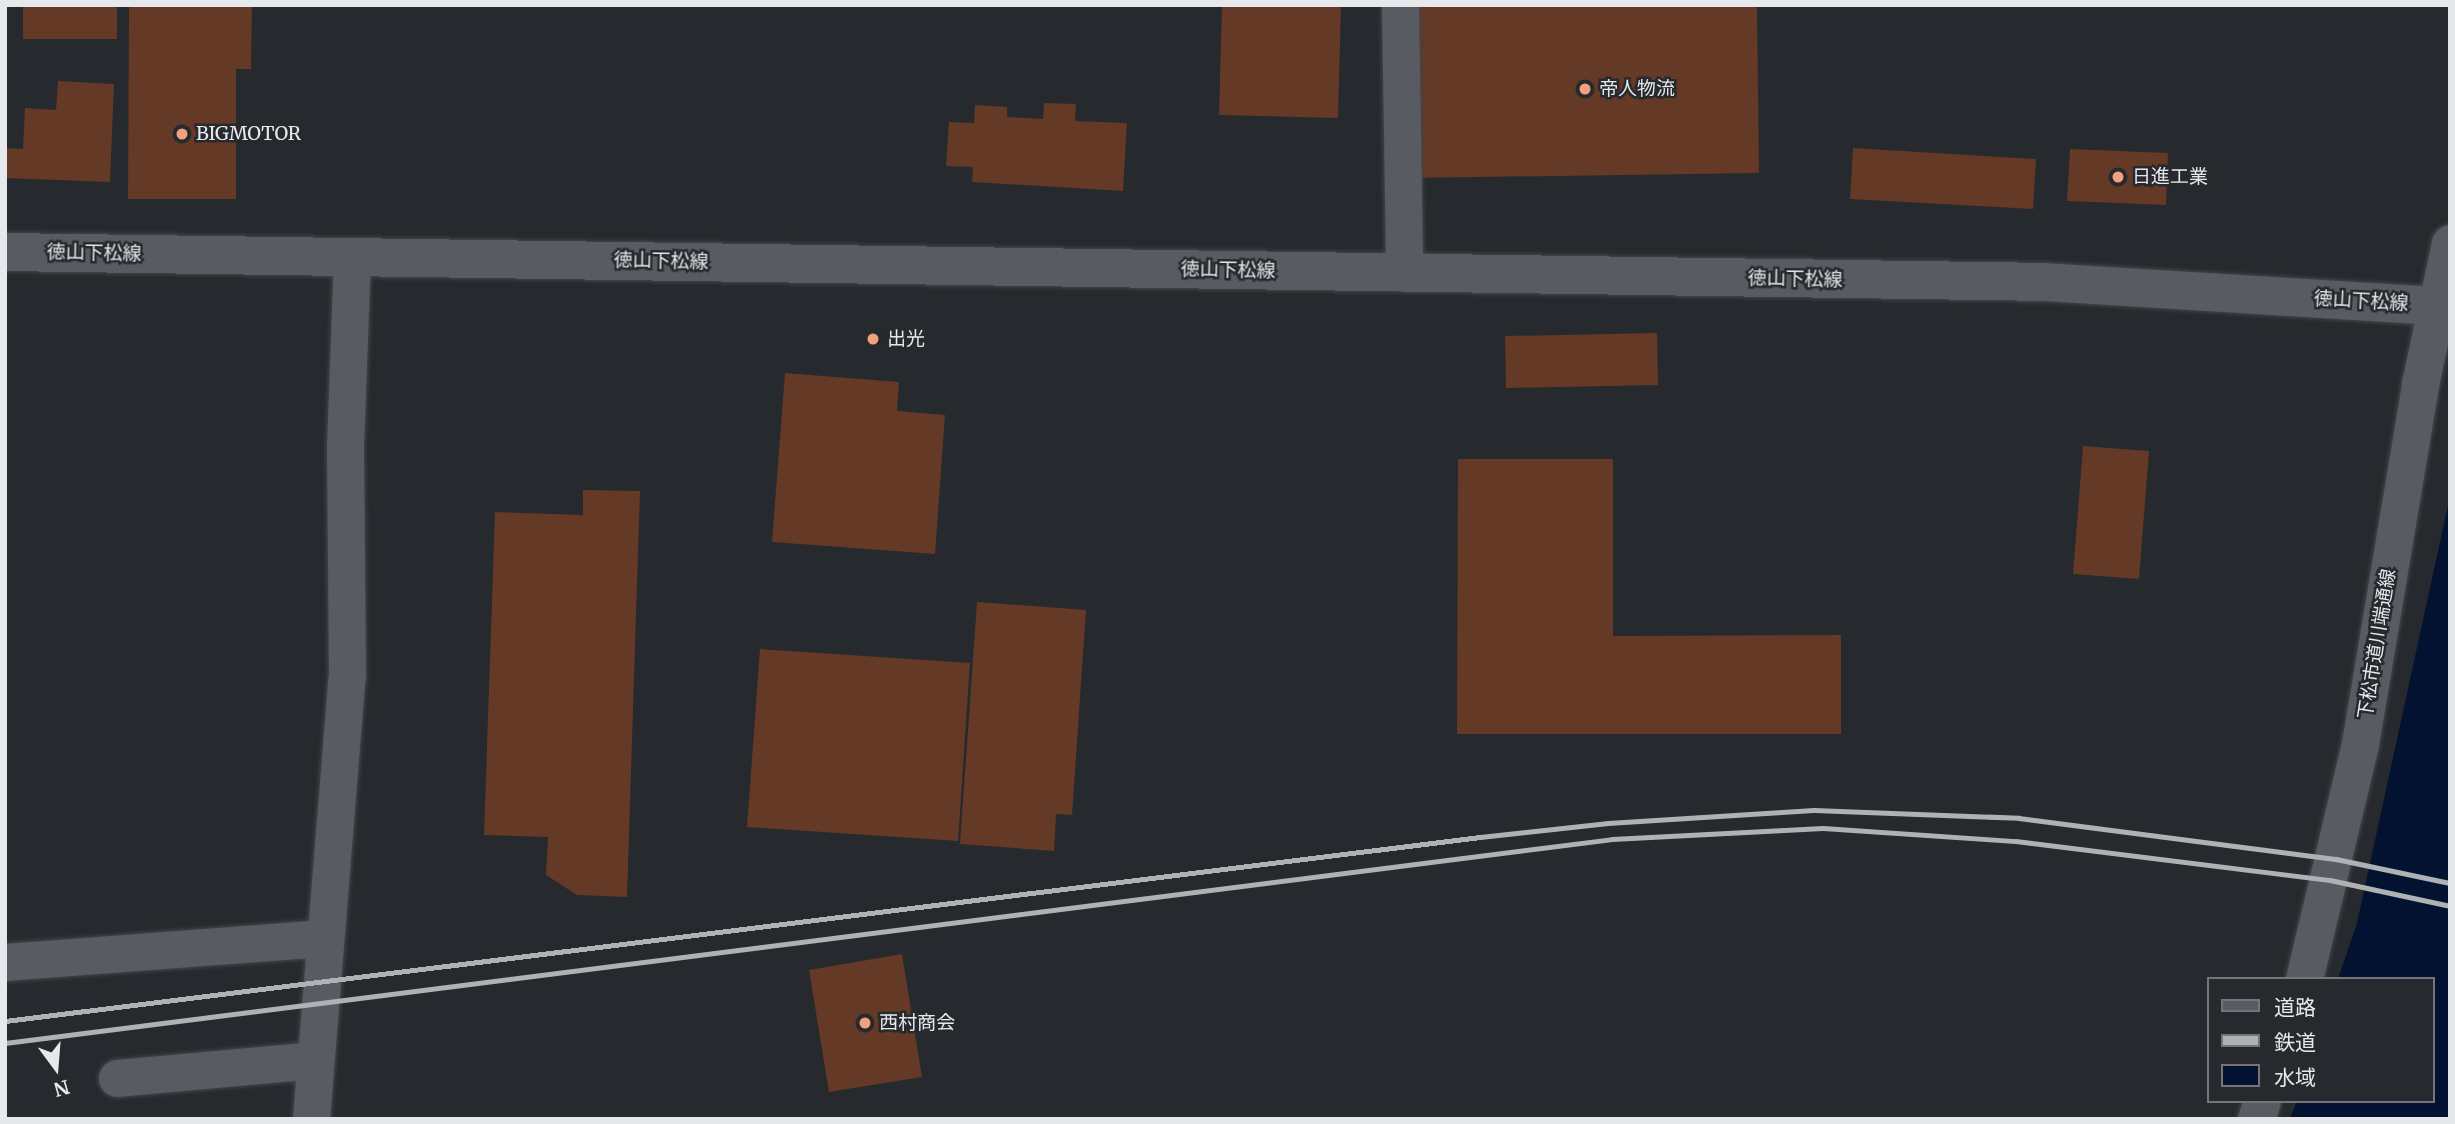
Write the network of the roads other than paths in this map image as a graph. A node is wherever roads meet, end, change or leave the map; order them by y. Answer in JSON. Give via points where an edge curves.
{"nodes":[{"id":1,"x":1400,"y":5,"type":"edge"},
{"id":2,"x":2450,"y":243,"type":"edge"},
{"id":3,"x":5,"y":252,"type":"edge"},
{"id":4,"x":352,"y":257,"type":"junction"},
{"id":5,"x":1404,"y":273,"type":"junction"},
{"id":6,"x":2443,"y":306,"type":"edge"},
{"id":7,"x":324,"y":938,"type":"junction"},
{"id":8,"x":5,"y":962,"type":"edge"},
{"id":9,"x":2304,"y":977,"type":"edge"},
{"id":10,"x":314,"y":1060,"type":"junction"},
{"id":11,"x":117,"y":1078,"type":"dead end"},
{"id":12,"x":311,"y":1119,"type":"edge"}],
"edges":[{"from":1,"to":5,"type":"street"},
{"from":2,"to":6,"type":"street","name":"下松市道川端通線"},
{"from":3,"to":4,"type":"main road","name":"徳山下松線"},
{"from":4,"to":5,"type":"main road","name":"徳山下松線"},
{"from":4,"to":7,"type":"street","via":[[345,447],[347,676]]},
{"from":5,"to":6,"type":"main road","name":"徳山下松線","via":[[2044,282]]},
{"from":6,"to":9,"type":"street","name":"下松市道川端通線","via":[[2360,744]]},
{"from":7,"to":8,"type":"street"},
{"from":7,"to":10,"type":"street"},
{"from":10,"to":11,"type":"street"},
{"from":10,"to":12,"type":"street"}]}
